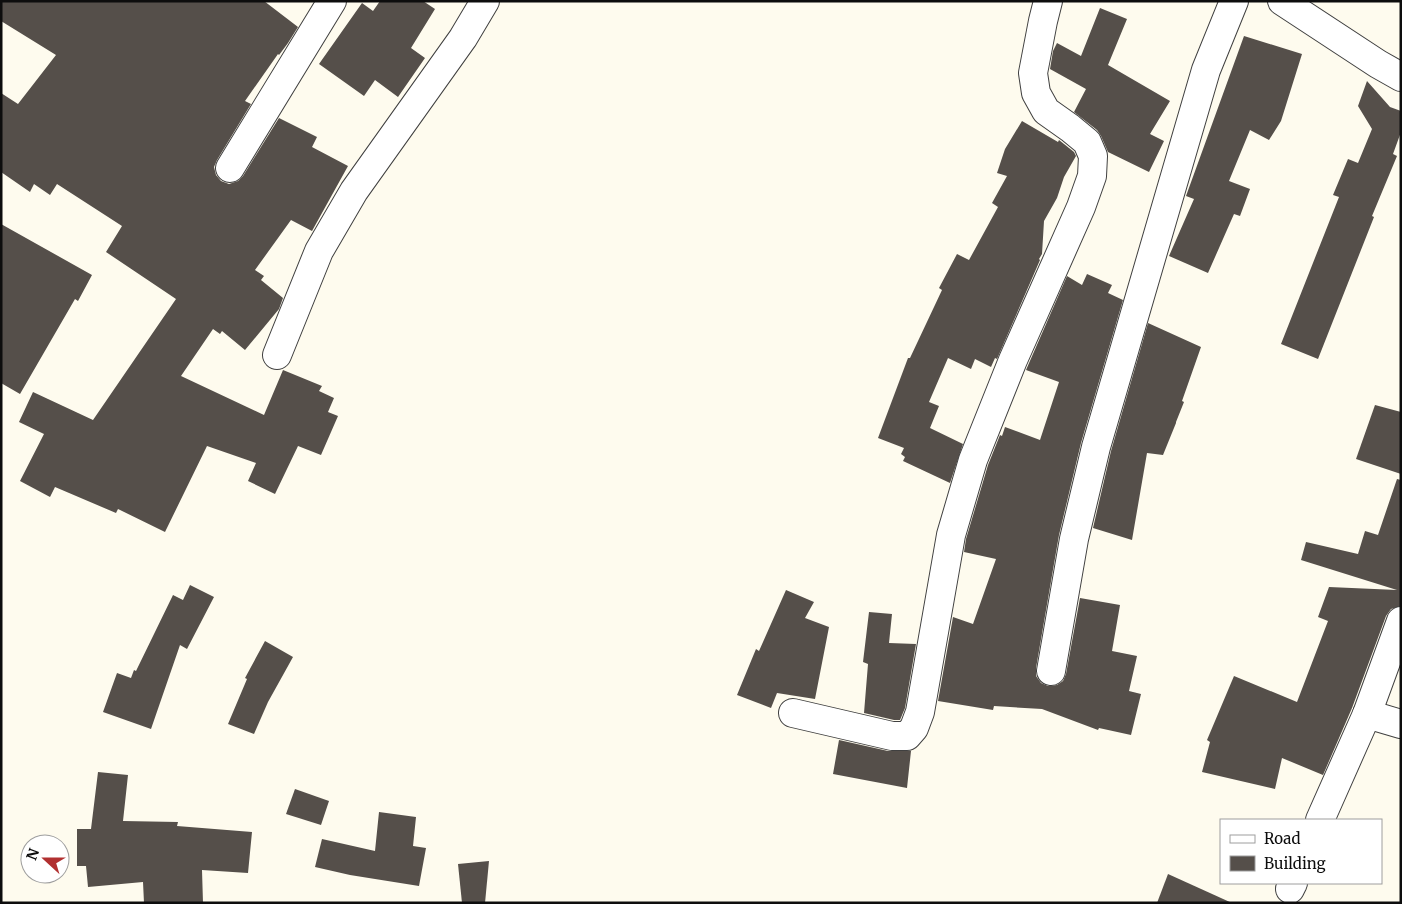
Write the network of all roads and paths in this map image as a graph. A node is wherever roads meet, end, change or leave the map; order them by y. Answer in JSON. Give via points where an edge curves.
{"nodes":[{"id":1,"x":332,"y":1,"type":"edge"},
{"id":2,"x":485,"y":1,"type":"edge"},
{"id":3,"x":1048,"y":1,"type":"edge"},
{"id":4,"x":1234,"y":1,"type":"edge"},
{"id":5,"x":1282,"y":1,"type":"edge"},
{"id":6,"x":1401,"y":77,"type":"edge"},
{"id":7,"x":230,"y":168,"type":"dead end"},
{"id":8,"x":277,"y":355,"type":"dead end"},
{"id":9,"x":1401,"y":621,"type":"edge"},
{"id":10,"x":1050,"y":671,"type":"dead end"},
{"id":11,"x":793,"y":713,"type":"dead end"},
{"id":12,"x":1366,"y":714,"type":"junction"},
{"id":13,"x":1401,"y":724,"type":"edge"},
{"id":14,"x":1320,"y":819,"type":"edge"}],
"edges":[{"from":1,"to":7,"type":"street"},
{"from":2,"to":8,"type":"street","via":[[463,38],[354,191],[319,251]]},
{"from":3,"to":11,"type":"street","via":[[1033,73],[1036,93],[1046,111],[1087,142],[1093,156],[1092,176],[972,460],[951,535],[920,712],[914,728],[906,736],[892,736]]},
{"from":4,"to":10,"type":"street","via":[[1206,70],[1096,447],[1074,539]]},
{"from":5,"to":6,"type":"street"},
{"from":9,"to":12,"type":"street"},
{"from":12,"to":13,"type":"street"},
{"from":12,"to":14,"type":"street"}]}
